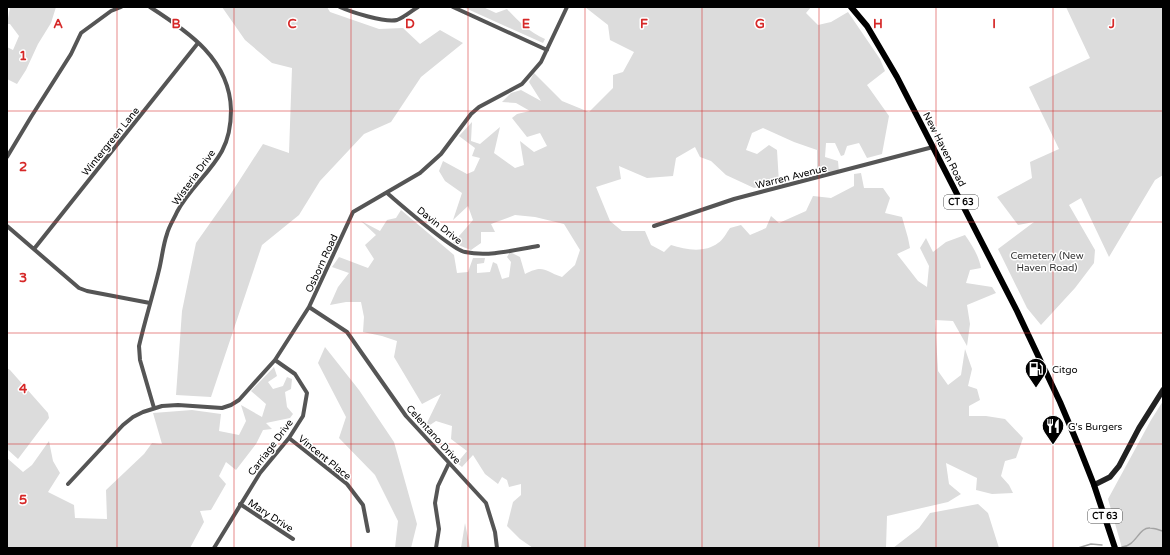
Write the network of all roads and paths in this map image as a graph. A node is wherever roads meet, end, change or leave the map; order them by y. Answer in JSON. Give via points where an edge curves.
{"nodes":[{"id":1,"x":121,"y":7,"type":"edge"},
{"id":2,"x":150,"y":7,"type":"edge"},
{"id":3,"x":340,"y":7,"type":"edge"},
{"id":4,"x":418,"y":7,"type":"edge"},
{"id":5,"x":453,"y":7,"type":"edge"},
{"id":6,"x":567,"y":7,"type":"edge"},
{"id":7,"x":852,"y":7,"type":"edge"},
{"id":8,"x":109,"y":9,"type":"edge"},
{"id":9,"x":198,"y":43,"type":"junction"},
{"id":10,"x":547,"y":50,"type":"junction"},
{"id":11,"x":934,"y":147,"type":"junction"},
{"id":12,"x":7,"y":157,"type":"edge"},
{"id":13,"x":387,"y":193,"type":"junction"},
{"id":14,"x":7,"y":226,"type":"edge"},
{"id":15,"x":654,"y":226,"type":"dead end"},
{"id":16,"x":538,"y":246,"type":"dead end"},
{"id":17,"x":34,"y":249,"type":"junction"},
{"id":18,"x":150,"y":303,"type":"junction"},
{"id":19,"x":309,"y":307,"type":"junction"},
{"id":20,"x":275,"y":360,"type":"junction"},
{"id":21,"x":1163,"y":390,"type":"edge"},
{"id":22,"x":154,"y":408,"type":"junction"},
{"id":23,"x":289,"y":438,"type":"junction"},
{"id":24,"x":449,"y":463,"type":"junction"},
{"id":25,"x":68,"y":484,"type":"dead end"},
{"id":26,"x":1094,"y":485,"type":"junction"},
{"id":27,"x":240,"y":504,"type":"junction"},
{"id":28,"x":368,"y":531,"type":"dead end"},
{"id":29,"x":293,"y":539,"type":"dead end"},
{"id":30,"x":214,"y":548,"type":"edge"},
{"id":31,"x":436,"y":548,"type":"edge"},
{"id":32,"x":497,"y":548,"type":"edge"},
{"id":33,"x":1115,"y":548,"type":"edge"}],
"edges":[{"from":1,"to":8,"type":"street"},
{"from":2,"to":9,"type":"street","name":"Wisteria Drive"},
{"from":3,"to":4,"type":"street","via":[[381,20],[390,20],[398,19]]},
{"from":5,"to":10,"type":"street"},
{"from":6,"to":10,"type":"street","name":"Osborn Road"},
{"from":7,"to":11,"type":"main road","name":"New Haven Road","number":"CT 63","via":[[883,51]]},
{"from":8,"to":12,"type":"street","via":[[81,34]]},
{"from":9,"to":17,"type":"street","name":"Wintergreen Lane"},
{"from":9,"to":18,"type":"street","name":"Wisteria Drive","via":[[215,60],[226,80],[230,97],[231,124],[223,149],[187,196],[167,233]]},
{"from":10,"to":13,"type":"street","name":"Osborn Road","via":[[541,62],[522,84],[479,107],[440,154],[420,173]]},
{"from":11,"to":15,"type":"street","name":"Warren Avenue","via":[[734,199]]},
{"from":11,"to":26,"type":"main road","name":"New Haven Road","number":"CT 63","via":[[1018,311],[1060,402]]},
{"from":13,"to":16,"type":"street","name":"Davin Drive","via":[[463,252],[490,254]]},
{"from":13,"to":19,"type":"street","name":"Osborn Road","via":[[353,212]]},
{"from":14,"to":17,"type":"street"},
{"from":17,"to":18,"type":"street","via":[[79,288]]},
{"from":18,"to":22,"type":"street","name":"Wisteria Drive","via":[[139,346],[140,360]]},
{"from":19,"to":20,"type":"street","name":"Osborn Road"},
{"from":19,"to":24,"type":"street","name":"Celentano Drive","via":[[348,332],[406,416]]},
{"from":20,"to":22,"type":"street","name":"Osborn Road","via":[[240,400],[231,405],[222,408],[169,405]]},
{"from":20,"to":23,"type":"street","name":"Carriage Drive","via":[[295,374],[307,393],[303,416]]},
{"from":21,"to":26,"type":"street","via":[[1119,466],[1110,477]]},
{"from":22,"to":25,"type":"street","name":"Osborn Road","via":[[133,417],[123,425]]},
{"from":23,"to":27,"type":"street","name":"Carriage Drive","via":[[260,473]]},
{"from":23,"to":28,"type":"street","name":"Vincent Place","via":[[347,484],[363,505]]},
{"from":24,"to":31,"type":"street","via":[[438,486],[436,503],[439,529]]},
{"from":24,"to":32,"type":"street","name":"Celentano Drive","via":[[486,503]]},
{"from":26,"to":33,"type":"main road","name":"New Haven Road","number":"CT 63"},
{"from":27,"to":29,"type":"street","name":"Mary Drive"},
{"from":27,"to":30,"type":"street","name":"Carriage Drive"}]}
